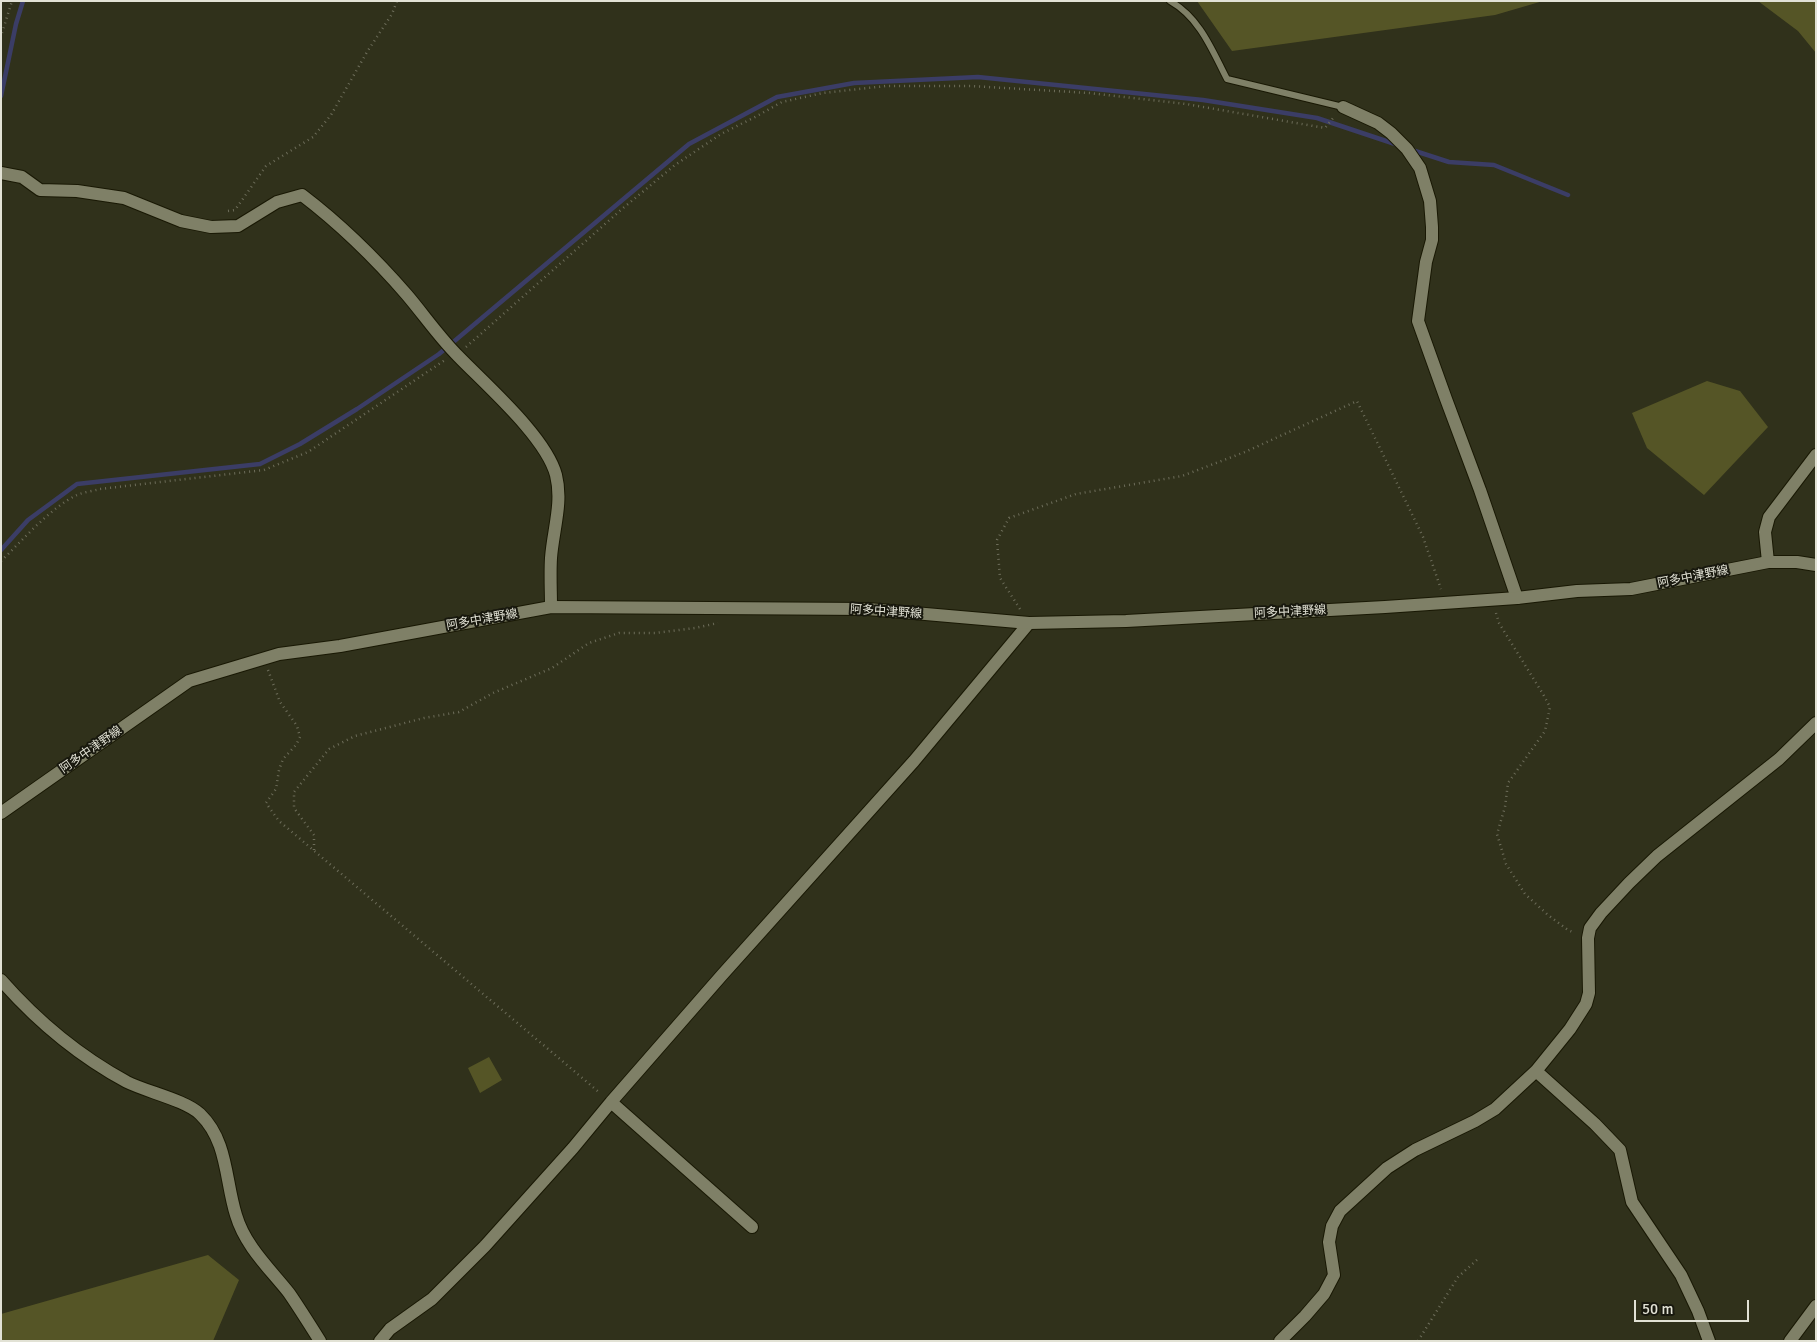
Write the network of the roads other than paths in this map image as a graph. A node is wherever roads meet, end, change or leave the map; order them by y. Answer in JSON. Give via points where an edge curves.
{"nodes":[{"id":1,"x":1170,"y":1,"type":"edge"},
{"id":2,"x":1343,"y":107,"type":"joint"},
{"id":3,"x":1,"y":173,"type":"edge"},
{"id":4,"x":1816,"y":454,"type":"edge"},
{"id":5,"x":1768,"y":562,"type":"junction"},
{"id":6,"x":1816,"y":565,"type":"edge"},
{"id":7,"x":1517,"y":598,"type":"junction"},
{"id":8,"x":551,"y":607,"type":"junction"},
{"id":9,"x":1029,"y":623,"type":"junction"},
{"id":10,"x":1816,"y":723,"type":"edge"},
{"id":11,"x":1,"y":813,"type":"edge"},
{"id":12,"x":1,"y":980,"type":"edge"},
{"id":13,"x":1536,"y":1071,"type":"junction"},
{"id":14,"x":611,"y":1102,"type":"junction"},
{"id":15,"x":752,"y":1227,"type":"dead end"},
{"id":16,"x":1816,"y":1306,"type":"edge"},
{"id":17,"x":320,"y":1341,"type":"edge"},
{"id":18,"x":380,"y":1341,"type":"edge"},
{"id":19,"x":1280,"y":1341,"type":"edge"},
{"id":20,"x":1709,"y":1341,"type":"edge"},
{"id":21,"x":1790,"y":1341,"type":"edge"}],
"edges":[{"from":1,"to":2,"type":"lane","via":[[1186,12],[1200,29],[1227,78]]},
{"from":2,"to":7,"type":"street","via":[[1392,133],[1420,168],[1430,201],[1432,240],[1418,321]]},
{"from":3,"to":8,"type":"street","via":[[22,177],[40,190],[77,191],[124,198],[181,220],[211,227],[238,226],[277,202],[302,196],[344,229],[406,293],[456,355],[542,446],[556,473],[559,487],[551,558]]},
{"from":4,"to":5,"type":"street","via":[[1769,517],[1765,532]]},
{"from":5,"to":6,"type":"street","name":"阿多中津野線"},
{"from":5,"to":7,"type":"street","name":"阿多中津野線","via":[[1632,589]]},
{"from":7,"to":9,"type":"street","name":"阿多中津野線","via":[[1164,620]]},
{"from":8,"to":9,"type":"street","name":"阿多中津野線","via":[[868,610]]},
{"from":8,"to":11,"type":"street","name":"阿多中津野線","via":[[264,658],[189,681]]},
{"from":9,"to":14,"type":"street","via":[[914,760]]},
{"from":10,"to":13,"type":"street","via":[[1778,759],[1657,856],[1595,920],[1588,938],[1589,994],[1586,1004]]},
{"from":12,"to":17,"type":"street","via":[[22,1004],[80,1053],[127,1082],[199,1112],[218,1138],[240,1227]]},
{"from":13,"to":19,"type":"street","via":[[1495,1108],[1387,1168],[1340,1212],[1332,1226],[1329,1242],[1334,1275],[1324,1294]]},
{"from":13,"to":20,"type":"street","via":[[1620,1150],[1632,1202],[1681,1275]]},
{"from":14,"to":15,"type":"street"},
{"from":14,"to":18,"type":"street","via":[[485,1246],[432,1299],[390,1329]]},
{"from":16,"to":21,"type":"street"}]}
